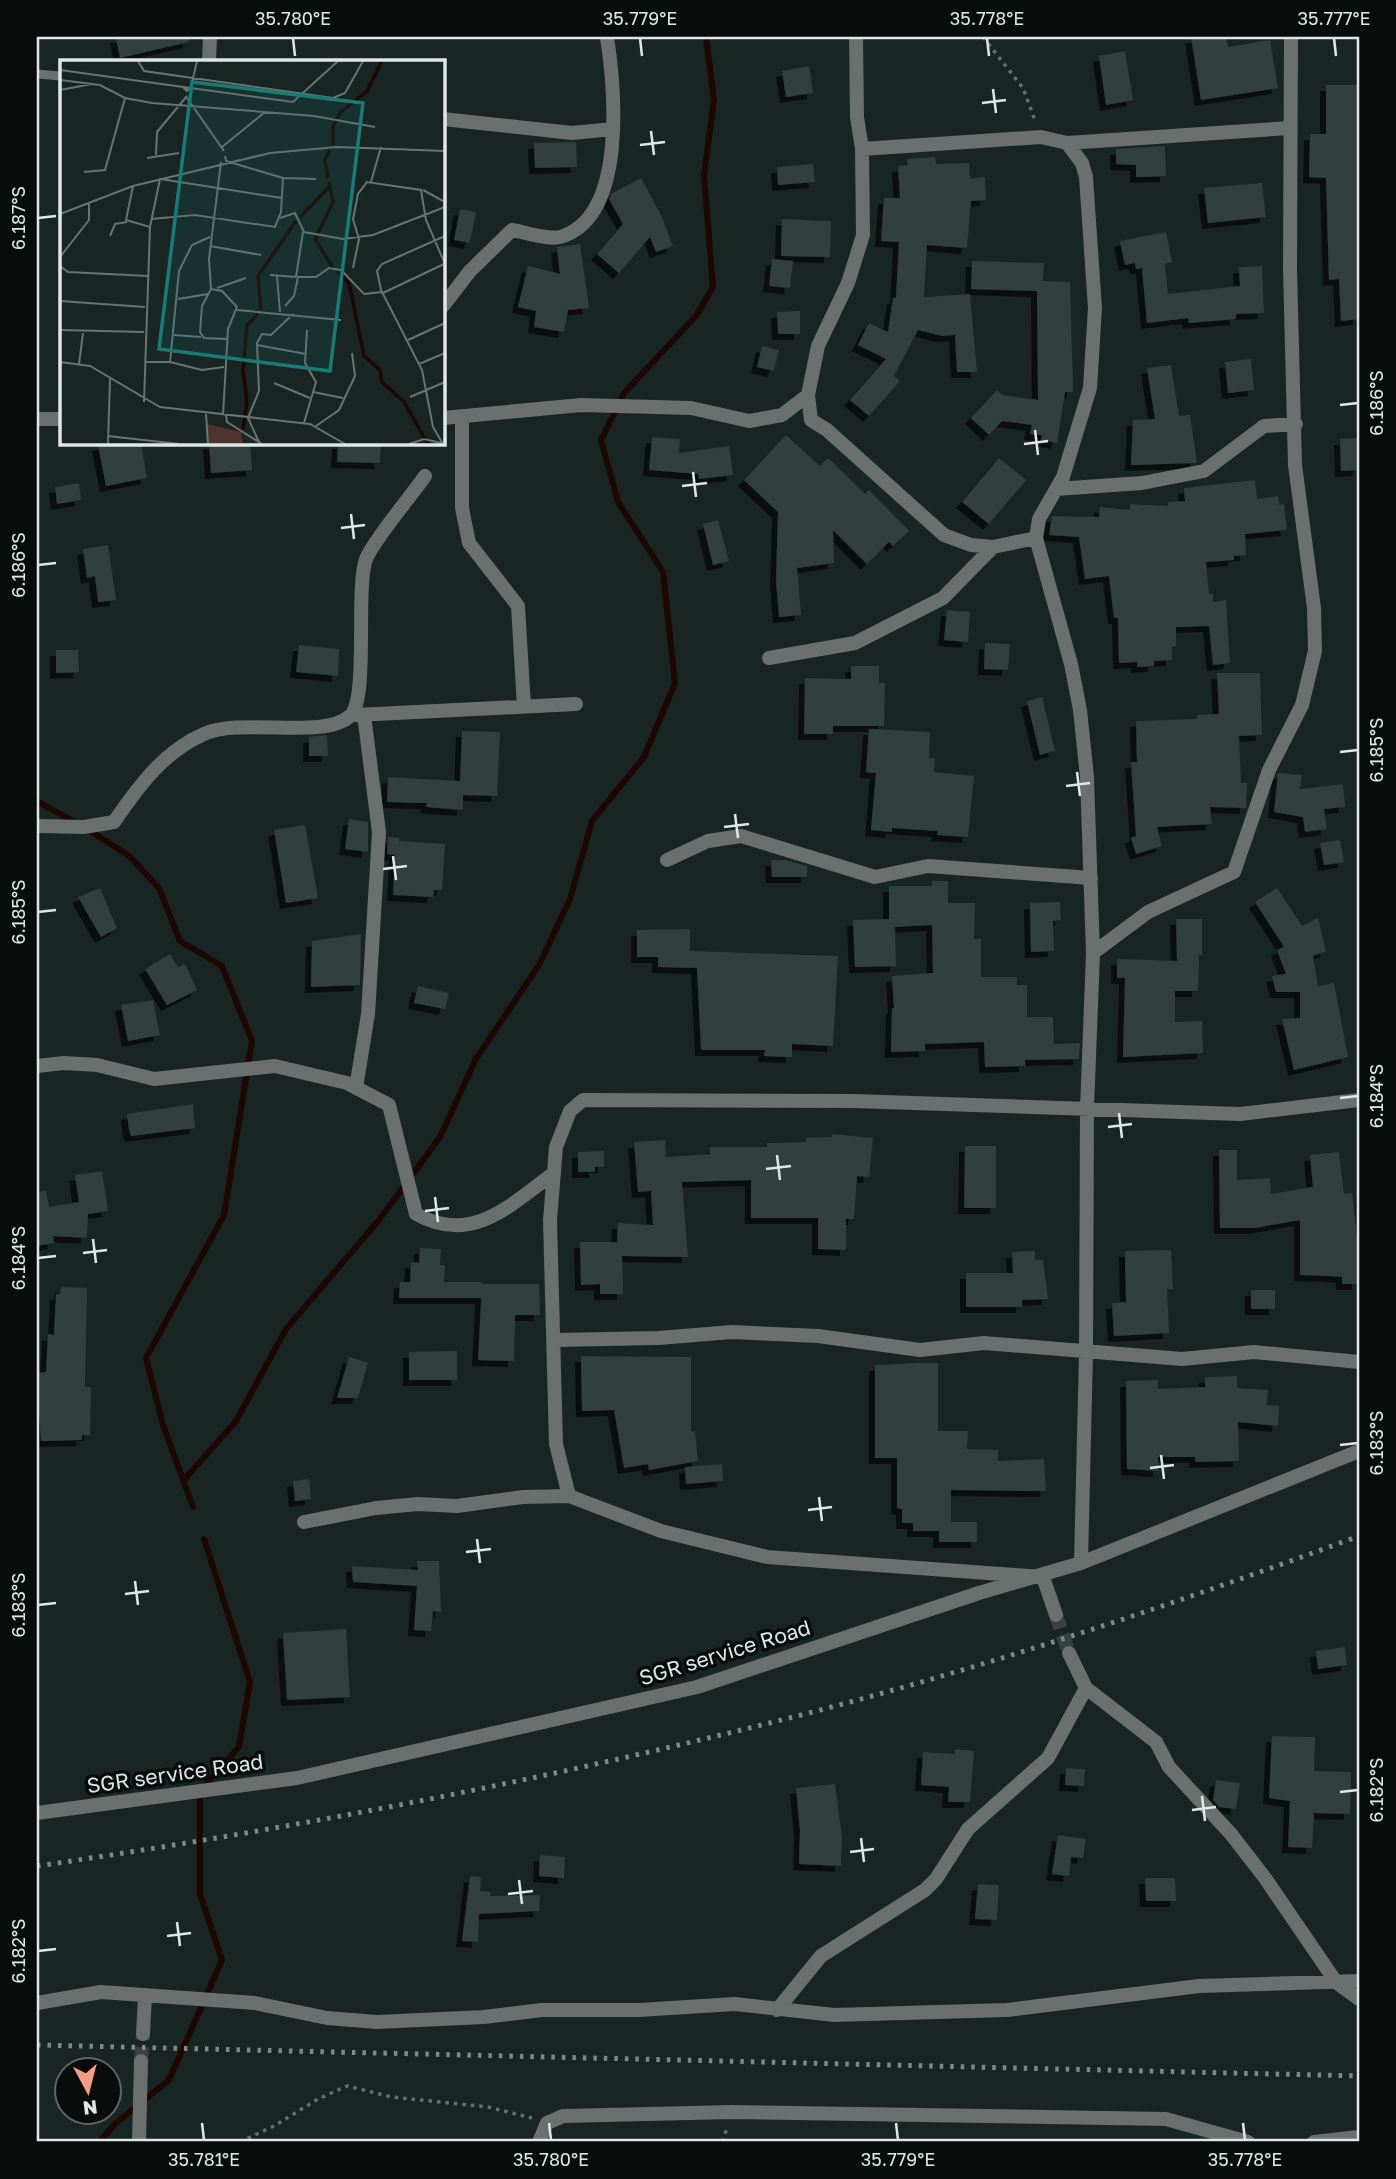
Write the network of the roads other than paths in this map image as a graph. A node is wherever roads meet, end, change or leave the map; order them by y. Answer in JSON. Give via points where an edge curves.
{"nodes":[{"id":1,"x":210,"y":37,"type":"edge"},
{"id":2,"x":607,"y":37,"type":"edge"},
{"id":3,"x":856,"y":37,"type":"edge"},
{"id":4,"x":1291,"y":37,"type":"edge"},
{"id":5,"x":209,"y":60,"type":"edge"},
{"id":6,"x":37,"y":74,"type":"edge"},
{"id":7,"x":60,"y":76,"type":"edge"},
{"id":8,"x":444,"y":119,"type":"edge"},
{"id":9,"x":1290,"y":128,"type":"junction"},
{"id":10,"x":613,"y":129,"type":"junction"},
{"id":11,"x":1068,"y":143,"type":"junction"},
{"id":12,"x":862,"y":149,"type":"junction"},
{"id":13,"x":444,"y":305,"type":"edge"},
{"id":14,"x":808,"y":395,"type":"junction"},
{"id":15,"x":444,"y":418,"type":"edge"},
{"id":16,"x":462,"y":418,"type":"junction"},
{"id":17,"x":37,"y":419,"type":"edge"},
{"id":18,"x":60,"y":419,"type":"edge"},
{"id":19,"x":1296,"y":424,"type":"junction"},
{"id":20,"x":425,"y":476,"type":"dead end"},
{"id":21,"x":1056,"y":489,"type":"junction"},
{"id":22,"x":1036,"y":538,"type":"junction"},
{"id":23,"x":993,"y":547,"type":"junction"},
{"id":24,"x":769,"y":658,"type":"dead end"},
{"id":25,"x":576,"y":704,"type":"dead end"},
{"id":26,"x":524,"y":707,"type":"junction"},
{"id":27,"x":357,"y":715,"type":"junction"},
{"id":28,"x":37,"y":826,"type":"edge"},
{"id":29,"x":667,"y":860,"type":"dead end"},
{"id":30,"x":1091,"y":878,"type":"junction"},
{"id":31,"x":1093,"y":953,"type":"junction"},
{"id":32,"x":37,"y":1066,"type":"edge"},
{"id":33,"x":356,"y":1088,"type":"junction"},
{"id":34,"x":1359,"y":1100,"type":"edge"},
{"id":35,"x":1087,"y":1109,"type":"junction"},
{"id":36,"x":554,"y":1174,"type":"junction"},
{"id":37,"x":555,"y":1340,"type":"junction"},
{"id":38,"x":1086,"y":1353,"type":"junction"},
{"id":39,"x":1359,"y":1362,"type":"edge"},
{"id":40,"x":1359,"y":1451,"type":"edge"},
{"id":41,"x":569,"y":1496,"type":"junction"},
{"id":42,"x":304,"y":1522,"type":"dead end"},
{"id":43,"x":1081,"y":1563,"type":"junction"},
{"id":44,"x":1043,"y":1577,"type":"junction"},
{"id":45,"x":1056,"y":1615,"type":"tunnel mouth"},
{"id":46,"x":1069,"y":1653,"type":"tunnel mouth"},
{"id":47,"x":1086,"y":1688,"type":"junction"},
{"id":48,"x":37,"y":1813,"type":"edge"},
{"id":49,"x":1336,"y":1982,"type":"junction"},
{"id":50,"x":1359,"y":1982,"type":"edge"},
{"id":51,"x":145,"y":1995,"type":"junction"},
{"id":52,"x":1359,"y":1998,"type":"edge"},
{"id":53,"x":37,"y":2003,"type":"edge"},
{"id":54,"x":777,"y":2010,"type":"junction"},
{"id":55,"x":143,"y":2034,"type":"tunnel mouth"},
{"id":56,"x":141,"y":2061,"type":"tunnel mouth"},
{"id":57,"x":1359,"y":2137,"type":"edge"},
{"id":58,"x":139,"y":2142,"type":"edge"},
{"id":59,"x":539,"y":2142,"type":"edge"},
{"id":60,"x":1248,"y":2142,"type":"edge"},
{"id":61,"x":1314,"y":2142,"type":"edge"}],
"edges":[{"from":1,"to":5,"type":"street"},
{"from":2,"to":10,"type":"street","via":[[615,98]]},
{"from":3,"to":12,"type":"street"},
{"from":4,"to":9,"type":"street"},
{"from":6,"to":7,"type":"lane"},
{"from":8,"to":10,"type":"street","via":[[572,133]]},
{"from":9,"to":11,"type":"street"},
{"from":9,"to":19,"type":"street","via":[[1290,307]]},
{"from":10,"to":13,"type":"street","via":[[599,203],[587,223],[558,237],[512,230]]},
{"from":11,"to":12,"type":"street","via":[[1041,137]]},
{"from":11,"to":21,"type":"street","via":[[1086,177],[1096,309],[1090,388]]},
{"from":12,"to":14,"type":"street","via":[[859,256],[818,346]]},
{"from":14,"to":16,"type":"street","via":[[782,415],[749,421],[691,408],[634,405]]},
{"from":14,"to":23,"type":"street","via":[[811,420],[944,535]]},
{"from":15,"to":16,"type":"street"},
{"from":16,"to":26,"type":"street","via":[[462,508],[469,543],[518,606]]},
{"from":17,"to":18,"type":"street"},
{"from":19,"to":21,"type":"street","via":[[1264,426],[1204,471],[1142,483]]},
{"from":19,"to":31,"type":"street","via":[[1295,465],[1314,608],[1315,651],[1302,705],[1269,770],[1234,872],[1148,912]]},
{"from":20,"to":27,"type":"street","via":[[366,558]]},
{"from":21,"to":22,"type":"street"},
{"from":22,"to":23,"type":"street"},
{"from":22,"to":30,"type":"street","via":[[1080,710]]},
{"from":23,"to":24,"type":"street","via":[[943,598],[855,643]]},
{"from":25,"to":26,"type":"street"},
{"from":26,"to":27,"type":"street"},
{"from":27,"to":28,"type":"street","via":[[321,726],[241,726],[206,732],[162,759],[114,822]]},
{"from":27,"to":33,"type":"street","via":[[379,832],[368,1014]]},
{"from":29,"to":30,"type":"street","via":[[708,841],[741,836],[875,877],[928,866]]},
{"from":30,"to":31,"type":"street"},
{"from":31,"to":35,"type":"street"},
{"from":32,"to":33,"type":"street","via":[[97,1065],[154,1079],[275,1066]]},
{"from":33,"to":36,"type":"street","via":[[390,1105],[416,1214],[436,1225],[479,1224]]},
{"from":34,"to":35,"type":"street","via":[[1240,1114]]},
{"from":35,"to":36,"type":"street","via":[[854,1101],[583,1100],[570,1111],[556,1147]]},
{"from":35,"to":38,"type":"street"},
{"from":36,"to":37,"type":"street","via":[[550,1258]]},
{"from":37,"to":38,"type":"street","via":[[732,1332],[818,1336],[920,1350],[984,1343]]},
{"from":37,"to":41,"type":"street","via":[[556,1444]]},
{"from":38,"to":39,"type":"street","via":[[1182,1359],[1254,1352]]},
{"from":38,"to":43,"type":"street"},
{"from":40,"to":43,"type":"street","name":"SGR service Road"},
{"from":41,"to":42,"type":"street","via":[[376,1508]]},
{"from":41,"to":44,"type":"street","via":[[661,1531],[767,1557]]},
{"from":43,"to":44,"type":"street","name":"SGR service Road"},
{"from":44,"to":45,"type":"street"},
{"from":44,"to":48,"type":"street","name":"SGR service Road","via":[[979,1593],[696,1687],[297,1778]]},
{"from":46,"to":47,"type":"street"},
{"from":47,"to":49,"type":"street","via":[[1156,1742],[1185,1786],[1265,1878]]},
{"from":47,"to":54,"type":"street","via":[[1048,1758],[968,1829],[931,1885],[912,1902],[821,1956]]},
{"from":49,"to":50,"type":"street"},
{"from":49,"to":52,"type":"street"},
{"from":49,"to":54,"type":"street","via":[[1199,1986],[1007,2010],[834,2015]]},
{"from":51,"to":53,"type":"street","via":[[101,1992]]},
{"from":51,"to":54,"type":"street","via":[[255,2003],[327,2018],[377,2022],[542,2010],[735,2004]]},
{"from":51,"to":55,"type":"street"},
{"from":56,"to":58,"type":"street"},
{"from":57,"to":61,"type":"street"},
{"from":59,"to":60,"type":"street","via":[[547,2123],[563,2116],[732,2112],[1167,2119]]}]}
